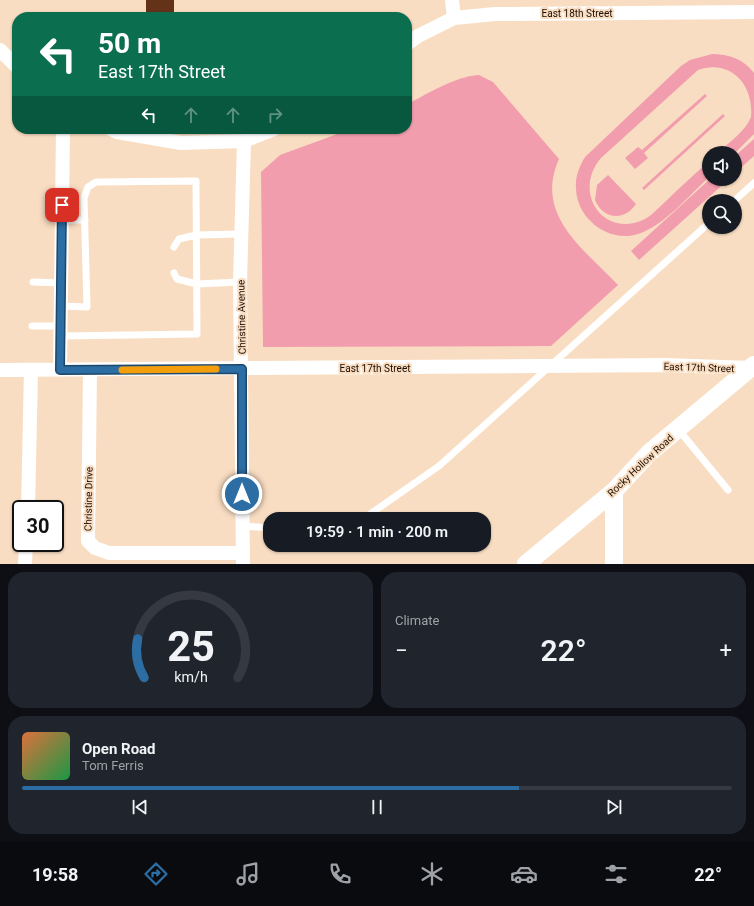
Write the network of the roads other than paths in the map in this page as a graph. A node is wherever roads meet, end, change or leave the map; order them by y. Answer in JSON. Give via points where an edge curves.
{"nodes":[{"id":1,"x":452,"y":0,"type":"edge"},
{"id":2,"x":754,"y":12,"type":"edge"},
{"id":3,"x":454,"y":18,"type":"junction"},
{"id":4,"x":412,"y":40,"type":"edge"},
{"id":5,"x":0,"y":50,"type":"edge"},
{"id":6,"x":12,"y":62,"type":"edge"},
{"id":7,"x":63,"y":134,"type":"edge"},
{"id":8,"x":129,"y":134,"type":"edge"},
{"id":9,"x":262,"y":134,"type":"edge"},
{"id":10,"x":244,"y":141,"type":"junction"},
{"id":11,"x":754,"y":183,"type":"edge"},
{"id":12,"x":742,"y":194,"type":"edge"},
{"id":13,"x":62,"y":220,"type":"junction"},
{"id":14,"x":85,"y":220,"type":"junction"},
{"id":15,"x":702,"y":229,"type":"edge"},
{"id":16,"x":241,"y":234,"type":"junction"},
{"id":17,"x":196,"y":235,"type":"junction"},
{"id":18,"x":174,"y":247,"type":"dead end"},
{"id":19,"x":174,"y":273,"type":"dead end"},
{"id":20,"x":34,"y":282,"type":"dead end"},
{"id":21,"x":240,"y":282,"type":"junction"},
{"id":22,"x":61,"y":283,"type":"junction"},
{"id":23,"x":197,"y":284,"type":"junction"},
{"id":24,"x":61,"y":306,"type":"junction"},
{"id":25,"x":32,"y":326,"type":"dead end"},
{"id":26,"x":61,"y":331,"type":"junction"},
{"id":27,"x":549,"y":366,"type":"junction"},
{"id":28,"x":752,"y":367,"type":"edge"},
{"id":29,"x":242,"y":369,"type":"junction"},
{"id":30,"x":0,"y":370,"type":"edge"},
{"id":31,"x":31,"y":370,"type":"junction"},
{"id":32,"x":60,"y":370,"type":"junction"},
{"id":33,"x":90,"y":370,"type":"junction"},
{"id":34,"x":678,"y":429,"type":"junction"},
{"id":35,"x":614,"y":490,"type":"junction"},
{"id":36,"x":728,"y":490,"type":"dead end"},
{"id":37,"x":28,"y":500,"type":"edge"},
{"id":38,"x":373,"y":512,"type":"edge"},
{"id":39,"x":243,"y":526,"type":"junction"},
{"id":40,"x":263,"y":527,"type":"edge"},
{"id":41,"x":26,"y":552,"type":"edge"},
{"id":42,"x":111,"y":558,"type":"edge"},
{"id":43,"x":243,"y":559,"type":"edge"},
{"id":44,"x":25,"y":564,"type":"edge"},
{"id":45,"x":526,"y":564,"type":"edge"},
{"id":46,"x":614,"y":564,"type":"edge"}],
"edges":[{"from":1,"to":3,"type":"street"},
{"from":2,"to":3,"type":"street","name":"East 18th Street","via":[[495,14]]},
{"from":3,"to":4,"type":"street","name":"East 18th Street"},
{"from":5,"to":6,"type":"street"},
{"from":7,"to":13,"type":"street"},
{"from":8,"to":10,"type":"street","via":[[181,143]]},
{"from":9,"to":10,"type":"street"},
{"from":10,"to":16,"type":"street","name":"Christine Avenue"},
{"from":11,"to":12,"type":"lane"},
{"from":13,"to":14,"type":"lane"},
{"from":13,"to":22,"type":"street"},
{"from":14,"to":17,"type":"lane","via":[[84,198],[88,187],[96,182],[196,180]]},
{"from":14,"to":24,"type":"lane","via":[[87,307]]},
{"from":15,"to":27,"type":"lane"},
{"from":16,"to":17,"type":"lane"},
{"from":16,"to":21,"type":"street","name":"Christine Avenue"},
{"from":17,"to":18,"type":"lane","via":[[179,239]]},
{"from":17,"to":23,"type":"lane"},
{"from":19,"to":23,"type":"lane","via":[[177,279]]},
{"from":20,"to":22,"type":"lane"},
{"from":21,"to":23,"type":"lane"},
{"from":21,"to":29,"type":"street","name":"Christine Avenue"},
{"from":22,"to":24,"type":"street"},
{"from":23,"to":26,"type":"lane","via":[[197,334]]},
{"from":24,"to":26,"type":"street"},
{"from":25,"to":26,"type":"lane"},
{"from":26,"to":32,"type":"street"},
{"from":27,"to":28,"type":"street","name":"East 17th Street"},
{"from":27,"to":29,"type":"street","name":"East 17th Street"},
{"from":27,"to":38,"type":"lane","via":[[439,466]]},
{"from":28,"to":34,"type":"street","name":"Rocky Hollow Road"},
{"from":29,"to":33,"type":"street","name":"East 17th Street"},
{"from":29,"to":39,"type":"street","name":"Christine Avenue"},
{"from":30,"to":31,"type":"street","name":"East 17th Street"},
{"from":31,"to":32,"type":"street","name":"East 17th Street"},
{"from":31,"to":37,"type":"street"},
{"from":32,"to":33,"type":"street","name":"East 17th Street"},
{"from":33,"to":42,"type":"street","name":"Christine Drive","via":[[88,540]]},
{"from":34,"to":35,"type":"street","name":"Rocky Hollow Road","via":[[649,453]]},
{"from":34,"to":36,"type":"lane"},
{"from":35,"to":45,"type":"street","name":"Rocky Hollow Road"},
{"from":35,"to":46,"type":"street"},
{"from":39,"to":40,"type":"lane"},
{"from":39,"to":43,"type":"street","name":"Christine Avenue"},
{"from":41,"to":44,"type":"street"},
{"from":42,"to":43,"type":"street","name":"Christine Drive"}]}
